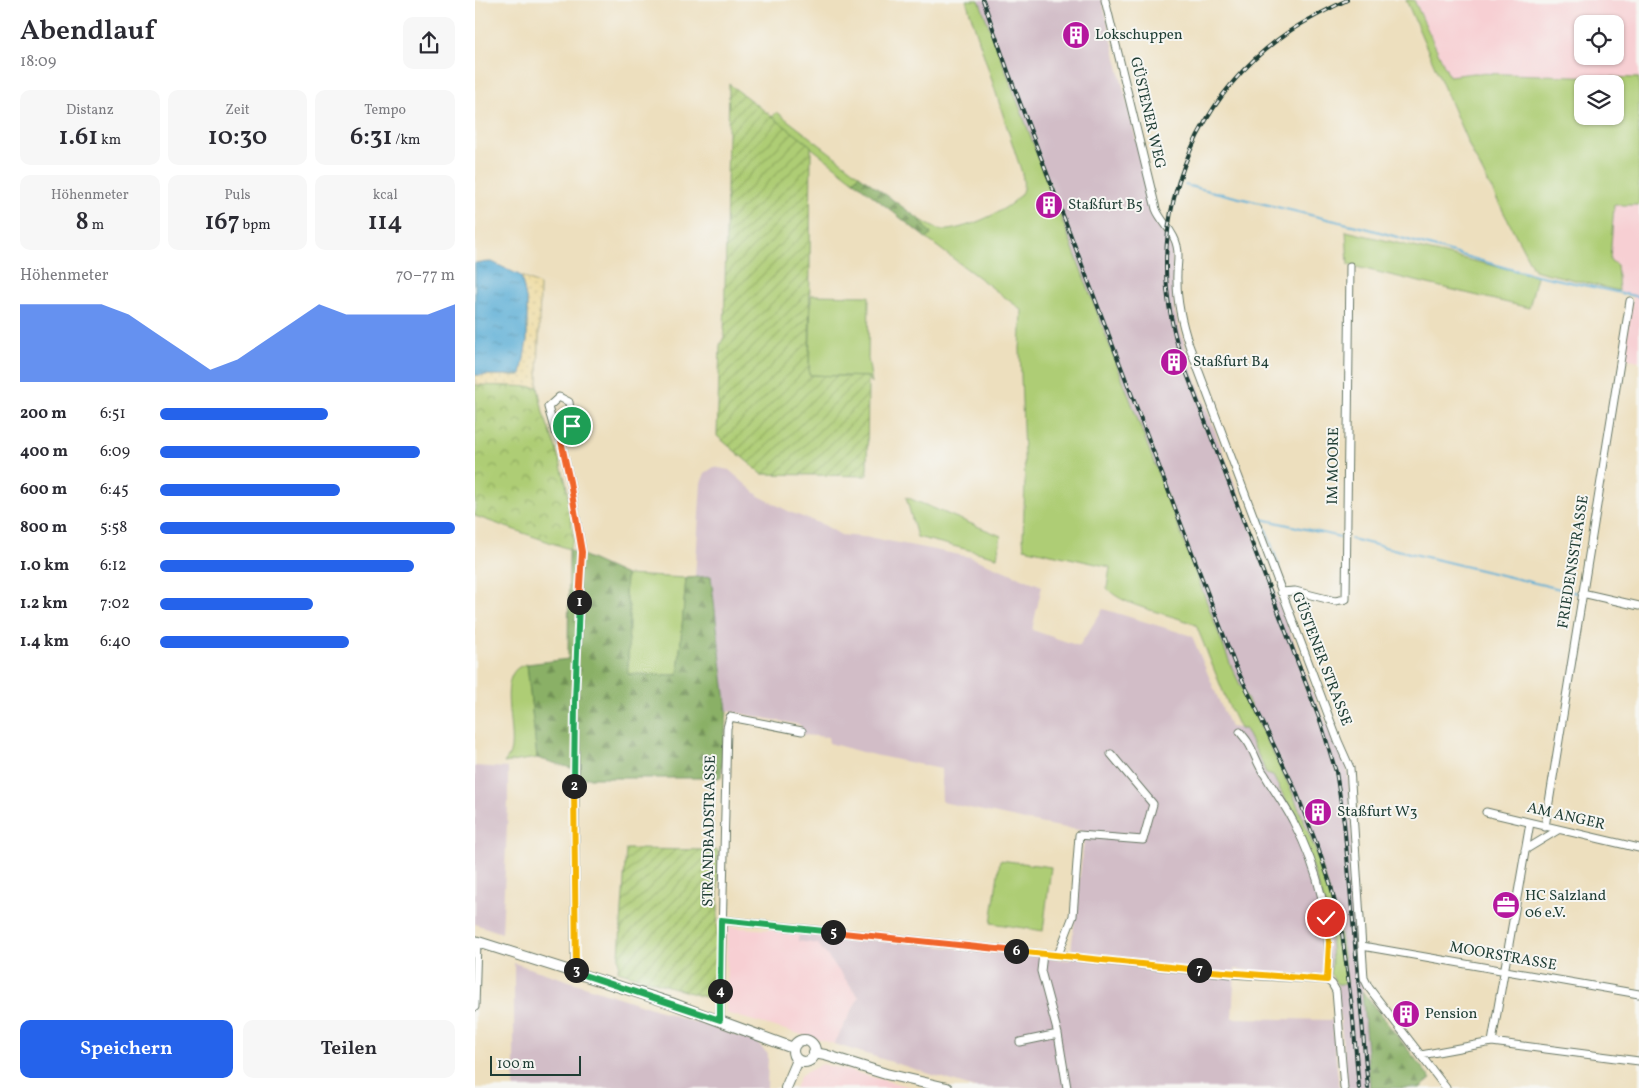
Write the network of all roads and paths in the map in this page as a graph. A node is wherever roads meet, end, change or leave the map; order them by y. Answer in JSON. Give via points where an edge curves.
{"nodes":[{"id":1,"x":1105,"y":0,"type":"edge"},
{"id":2,"x":1169,"y":228,"type":"joint"},
{"id":3,"x":1350,"y":266,"type":"dead end"},
{"id":4,"x":1630,"y":301,"type":"dead end"},
{"id":5,"x":560,"y":436,"type":"junction"},
{"id":6,"x":1281,"y":592,"type":"junction"},
{"id":7,"x":1582,"y":593,"type":"junction"},
{"id":8,"x":1639,"y":606,"type":"edge"},
{"id":9,"x":802,"y":731,"type":"dead end"},
{"id":10,"x":1240,"y":732,"type":"dead end"},
{"id":11,"x":1111,"y":754,"type":"dead end"},
{"id":12,"x":1486,"y":812,"type":"dead end"},
{"id":13,"x":1530,"y":823,"type":"junction"},
{"id":14,"x":1545,"y":827,"type":"junction"},
{"id":15,"x":1557,"y":830,"type":"junction"},
{"id":16,"x":1639,"y":848,"type":"edge"},
{"id":17,"x":1525,"y":850,"type":"junction"},
{"id":18,"x":721,"y":920,"type":"junction"},
{"id":19,"x":476,"y":941,"type":"edge"},
{"id":20,"x":1362,"y":946,"type":"junction"},
{"id":21,"x":1043,"y":954,"type":"junction"},
{"id":22,"x":1058,"y":955,"type":"junction"},
{"id":23,"x":1504,"y":971,"type":"junction"},
{"id":24,"x":575,"y":972,"type":"junction"},
{"id":25,"x":1327,"y":980,"type":"junction"},
{"id":26,"x":1639,"y":994,"type":"edge"},
{"id":27,"x":475,"y":1007,"type":"edge"},
{"id":28,"x":720,"y":1020,"type":"junction"},
{"id":29,"x":1058,"y":1034,"type":"junction"},
{"id":30,"x":1020,"y":1042,"type":"dead end"},
{"id":31,"x":1492,"y":1042,"type":"junction"},
{"id":32,"x":793,"y":1048,"type":"junction"},
{"id":33,"x":814,"y":1053,"type":"junction"},
{"id":34,"x":1421,"y":1054,"type":"junction"},
{"id":35,"x":798,"y":1060,"type":"junction"},
{"id":36,"x":1639,"y":1061,"type":"edge"},
{"id":37,"x":785,"y":1088,"type":"edge"},
{"id":38,"x":947,"y":1088,"type":"edge"},
{"id":39,"x":1067,"y":1088,"type":"edge"},
{"id":40,"x":1344,"y":1088,"type":"edge"},
{"id":41,"x":1446,"y":1088,"type":"edge"}],
"edges":[{"from":1,"to":2,"type":"street","name":"GÜSTENER WEG","via":[[1156,209],[1159,218]]},
{"from":2,"to":6,"type":"street","name":"GÜSTENER STRASSE","via":[[1178,248],[1178,302],[1189,346]]},
{"from":3,"to":6,"type":"street","name":"IM MOORE","via":[[1346,599],[1335,601],[1295,591]]},
{"from":4,"to":7,"type":"street","name":"FRIEDENSSTRASSE"},
{"from":5,"to":5,"type":"street","via":[[555,432],[548,407],[559,397],[569,402],[572,426]]},
{"from":5,"to":24,"type":"street","via":[[582,552],[575,702]]},
{"from":6,"to":20,"type":"street","name":"GÜSTENER STRASSE","via":[[1350,768]]},
{"from":7,"to":8,"type":"street"},
{"from":7,"to":14,"type":"street","name":"FRIEDENSSTRASSE"},
{"from":9,"to":18,"type":"street","name":"STRANDBADSTRASSE","via":[[730,717],[726,747]]},
{"from":10,"to":25,"type":"street","via":[[1294,822],[1308,854],[1326,918],[1329,942]]},
{"from":11,"to":22,"type":"street","via":[[1153,804],[1143,840],[1079,835],[1073,916]]},
{"from":12,"to":13,"type":"street","name":"AM ANGER"},
{"from":13,"to":14,"type":"street","name":"AM ANGER"},
{"from":13,"to":17,"type":"street"},
{"from":14,"to":15,"type":"street","name":"AM ANGER"},
{"from":15,"to":16,"type":"street","name":"AM ANGER"},
{"from":15,"to":17,"type":"street"},
{"from":17,"to":23,"type":"street"},
{"from":18,"to":21,"type":"street"},
{"from":18,"to":28,"type":"street","name":"STRANDBADSTRASSE"},
{"from":19,"to":24,"type":"main road"},
{"from":19,"to":27,"type":"street"},
{"from":20,"to":23,"type":"street","name":"MOORSTRASSE"},
{"from":20,"to":34,"type":"street","name":"GÜSTENER STRASSE","via":[[1364,978],[1369,988]]},
{"from":21,"to":22,"type":"street"},
{"from":21,"to":29,"type":"street","via":[[1041,970]]},
{"from":22,"to":25,"type":"street","via":[[1231,974]]},
{"from":23,"to":26,"type":"street","name":"MOORSTRASSE"},
{"from":23,"to":31,"type":"street"},
{"from":24,"to":28,"type":"main road"},
{"from":25,"to":40,"type":"street","via":[[1336,991]]},
{"from":28,"to":32,"type":"main road"},
{"from":29,"to":30,"type":"street"},
{"from":29,"to":39,"type":"street"},
{"from":31,"to":34,"type":"street"},
{"from":31,"to":36,"type":"street"},
{"from":32,"to":33,"type":"main road","via":[[800,1041],[807,1041],[812,1044]]},
{"from":32,"to":35,"type":"main road"},
{"from":33,"to":35,"type":"main road","via":[[808,1061]]},
{"from":33,"to":38,"type":"main road"},
{"from":34,"to":41,"type":"street","name":"GÜSTENER STRASSE"},
{"from":35,"to":37,"type":"main road"}]}
